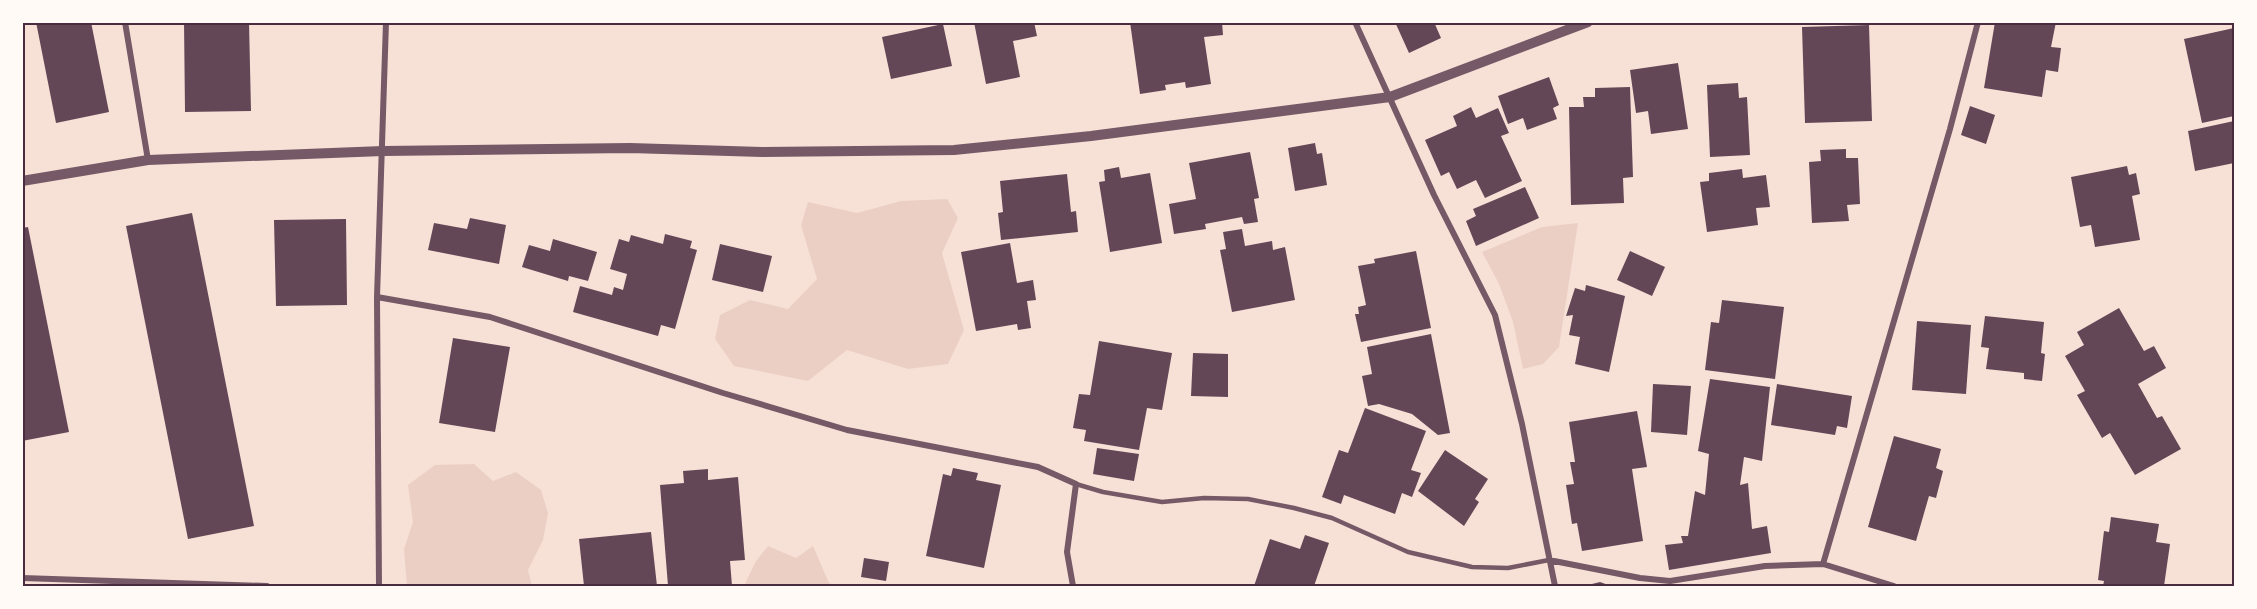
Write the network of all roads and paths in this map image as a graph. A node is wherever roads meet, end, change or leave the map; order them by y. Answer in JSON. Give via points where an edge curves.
{"nodes":[{"id":1,"x":125,"y":22,"type":"edge"},
{"id":2,"x":386,"y":22,"type":"edge"},
{"id":3,"x":1355,"y":22,"type":"edge"},
{"id":4,"x":1588,"y":22,"type":"edge"},
{"id":5,"x":1978,"y":22,"type":"edge"},
{"id":6,"x":1390,"y":97,"type":"junction"},
{"id":7,"x":383,"y":151,"type":"junction"},
{"id":8,"x":148,"y":160,"type":"junction"},
{"id":9,"x":22,"y":181,"type":"edge"},
{"id":10,"x":377,"y":297,"type":"junction"},
{"id":11,"x":1076,"y":484,"type":"junction"},
{"id":12,"x":1549,"y":560,"type":"junction"},
{"id":13,"x":1823,"y":564,"type":"junction"},
{"id":14,"x":22,"y":578,"type":"edge"},
{"id":15,"x":267,"y":586,"type":"edge"},
{"id":16,"x":379,"y":586,"type":"edge"},
{"id":17,"x":1073,"y":586,"type":"edge"},
{"id":18,"x":1555,"y":586,"type":"edge"},
{"id":19,"x":1894,"y":586,"type":"edge"}],
"edges":[{"from":1,"to":8,"type":"street"},
{"from":2,"to":7,"type":"street"},
{"from":3,"to":6,"type":"street"},
{"from":4,"to":6,"type":"street"},
{"from":5,"to":13,"type":"street"},
{"from":6,"to":7,"type":"street","via":[[954,150]]},
{"from":6,"to":12,"type":"street","via":[[1495,315]]},
{"from":7,"to":8,"type":"street"},
{"from":7,"to":10,"type":"street"},
{"from":8,"to":9,"type":"street"},
{"from":10,"to":11,"type":"street","via":[[490,317],[848,430],[1038,467]]},
{"from":10,"to":16,"type":"street"},
{"from":11,"to":12,"type":"lane","via":[[1162,502],[1248,499],[1294,508],[1332,518],[1408,552],[1472,567],[1508,568]]},
{"from":11,"to":17,"type":"street","via":[[1067,552]]},
{"from":12,"to":13,"type":"street","via":[[1670,581],[1765,566]]},
{"from":12,"to":18,"type":"street"},
{"from":13,"to":19,"type":"street"},
{"from":14,"to":15,"type":"street"}]}
